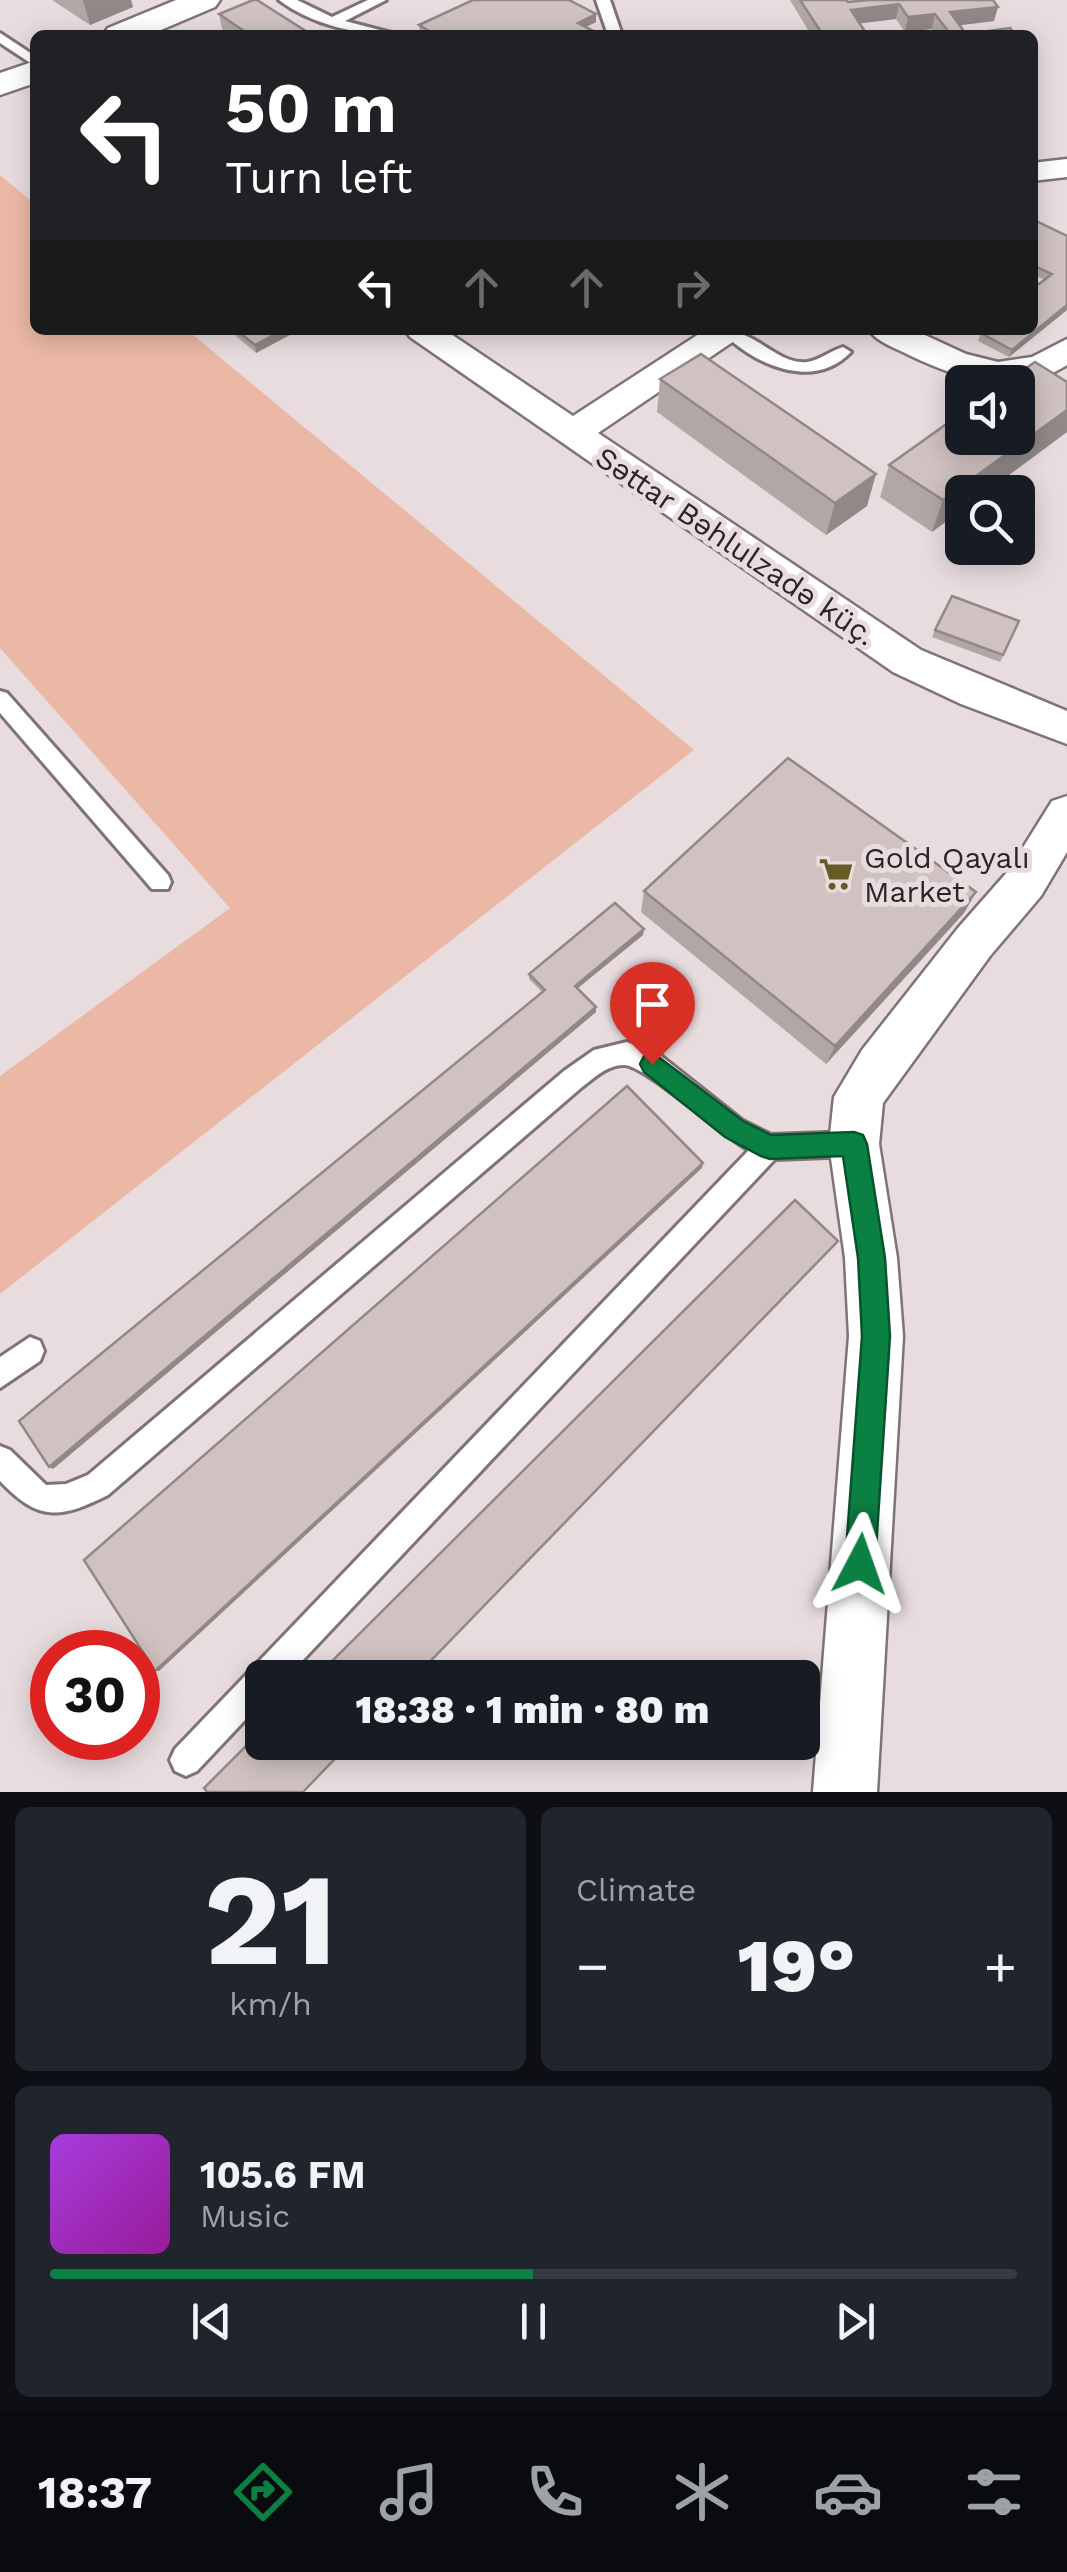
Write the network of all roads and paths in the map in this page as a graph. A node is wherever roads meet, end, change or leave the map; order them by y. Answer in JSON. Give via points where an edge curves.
{"nodes":[{"id":1,"x":203,"y":0,"type":"edge"},
{"id":2,"x":286,"y":0,"type":"edge"},
{"id":3,"x":379,"y":0,"type":"edge"},
{"id":4,"x":602,"y":0,"type":"edge"},
{"id":5,"x":333,"y":28,"type":"edge"},
{"id":6,"x":132,"y":30,"type":"edge"},
{"id":7,"x":614,"y":30,"type":"edge"},
{"id":8,"x":0,"y":37,"type":"edge"},
{"id":9,"x":30,"y":58,"type":"edge"},
{"id":10,"x":30,"y":72,"type":"edge"},
{"id":11,"x":0,"y":85,"type":"edge"},
{"id":12,"x":1067,"y":168,"type":"edge"},
{"id":13,"x":1038,"y":171,"type":"edge"},
{"id":14,"x":429,"y":335,"type":"edge"},
{"id":15,"x":723,"y":335,"type":"edge"},
{"id":16,"x":736,"y":335,"type":"edge"},
{"id":17,"x":897,"y":335,"type":"edge"},
{"id":18,"x":1067,"y":350,"type":"edge"},
{"id":19,"x":844,"y":352,"type":"dead end"},
{"id":20,"x":572,"y":434,"type":"junction"},
{"id":21,"x":0,"y":699,"type":"edge"},
{"id":22,"x":1067,"y":728,"type":"edge"},
{"id":23,"x":1067,"y":814,"type":"edge"},
{"id":24,"x":160,"y":882,"type":"dead end"},
{"id":25,"x":854,"y":1144,"type":"junction"},
{"id":26,"x":770,"y":1147,"type":"junction"},
{"id":27,"x":30,"y":1351,"type":"dead end"},
{"id":28,"x":0,"y":1374,"type":"edge"},
{"id":29,"x":0,"y":1460,"type":"edge"},
{"id":30,"x":282,"y":1660,"type":"edge"},
{"id":31,"x":245,"y":1699,"type":"edge"},
{"id":32,"x":186,"y":1760,"type":"dead end"},
{"id":33,"x":844,"y":1792,"type":"edge"}],
"edges":[{"from":1,"to":6,"type":"street"},
{"from":2,"to":5,"type":"lane"},
{"from":3,"to":5,"type":"lane"},
{"from":4,"to":7,"type":"lane"},
{"from":8,"to":9,"type":"lane"},
{"from":10,"to":11,"type":"street"},
{"from":12,"to":13,"type":"street"},
{"from":14,"to":20,"type":"street","name":"Səttar Bəhlulzadə küç."},
{"from":15,"to":20,"type":"street","via":[[697,361]]},
{"from":16,"to":19,"type":"lane","via":[[796,370],[822,368]]},
{"from":17,"to":18,"type":"street","via":[[1002,376],[1024,374]]},
{"from":20,"to":22,"type":"street","name":"Səttar Bəhlulzadə küç.","via":[[907,662]]},
{"from":21,"to":24,"type":"lane"},
{"from":23,"to":25,"type":"street","via":[[1025,882],[878,1066],[859,1097]]},
{"from":25,"to":26,"type":"lane"},
{"from":25,"to":33,"type":"street","via":[[876,1336]]},
{"from":26,"to":29,"type":"lane","via":[[734,1129],[652,1064],[627,1053],[603,1058],[98,1485],[50,1503],[31,1494]]},
{"from":26,"to":30,"type":"lane"},
{"from":27,"to":28,"type":"lane"},
{"from":31,"to":32,"type":"lane"}]}
